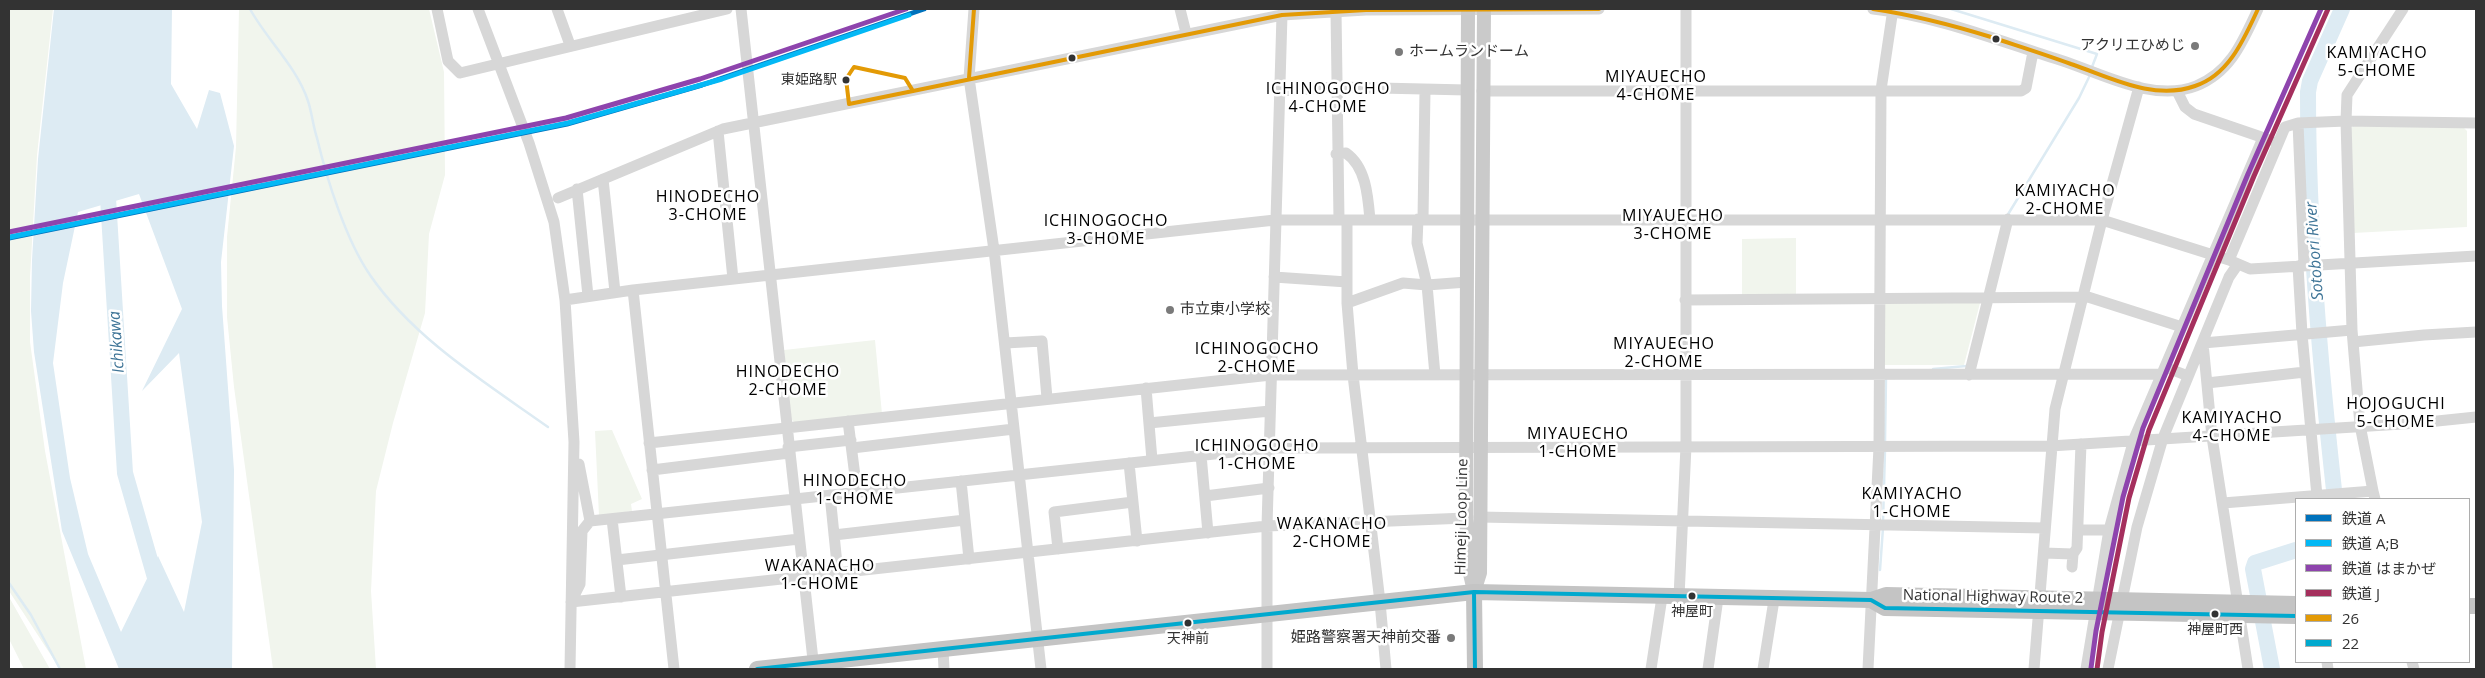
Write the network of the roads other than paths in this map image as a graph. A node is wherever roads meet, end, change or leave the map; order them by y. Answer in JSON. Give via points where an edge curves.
{"nodes":[{"id":1,"x":437,"y":9,"type":"edge"},
{"id":2,"x":478,"y":9,"type":"edge"},
{"id":3,"x":727,"y":9,"type":"edge"},
{"id":4,"x":741,"y":9,"type":"edge"},
{"id":5,"x":974,"y":9,"type":"edge"},
{"id":6,"x":1180,"y":9,"type":"edge"},
{"id":7,"x":1599,"y":9,"type":"edge"},
{"id":8,"x":1686,"y":9,"type":"edge"},
{"id":9,"x":1873,"y":9,"type":"edge"},
{"id":10,"x":2258,"y":9,"type":"edge"},
{"id":11,"x":2402,"y":9,"type":"edge"},
{"id":12,"x":561,"y":10,"type":"edge"},
{"id":13,"x":1468,"y":10,"type":"edge"},
{"id":14,"x":1484,"y":10,"type":"edge"},
{"id":15,"x":1893,"y":10,"type":"edge"},
{"id":16,"x":1336,"y":11,"type":"junction"},
{"id":17,"x":1282,"y":15,"type":"junction"},
{"id":18,"x":1186,"y":33,"type":"junction"},
{"id":19,"x":570,"y":45,"type":"junction"},
{"id":20,"x":2033,"y":52,"type":"junction"},
{"id":21,"x":499,"y":64,"type":"junction"},
{"id":22,"x":970,"y":78,"type":"junction"},
{"id":23,"x":1336,"y":87,"type":"junction"},
{"id":24,"x":2139,"y":87,"type":"junction"},
{"id":25,"x":1424,"y":90,"type":"junction"},
{"id":26,"x":1467,"y":90,"type":"junction"},
{"id":27,"x":1482,"y":90,"type":"junction"},
{"id":28,"x":1880,"y":90,"type":"junction"},
{"id":29,"x":1280,"y":91,"type":"junction"},
{"id":30,"x":2177,"y":91,"type":"junction"},
{"id":31,"x":1685,"y":92,"type":"junction"},
{"id":32,"x":2346,"y":121,"type":"junction"},
{"id":33,"x":754,"y":122,"type":"junction"},
{"id":34,"x":2298,"y":123,"type":"junction"},
{"id":35,"x":2476,"y":123,"type":"edge"},
{"id":36,"x":718,"y":131,"type":"junction"},
{"id":37,"x":2263,"y":138,"type":"junction"},
{"id":38,"x":2278,"y":143,"type":"junction"},
{"id":39,"x":1336,"y":154,"type":"junction"},
{"id":40,"x":603,"y":179,"type":"junction"},
{"id":41,"x":577,"y":190,"type":"junction"},
{"id":42,"x":558,"y":198,"type":"dead end"},
{"id":43,"x":1420,"y":219,"type":"junction"},
{"id":44,"x":1474,"y":219,"type":"junction"},
{"id":45,"x":1685,"y":219,"type":"junction"},
{"id":46,"x":2008,"y":219,"type":"junction"},
{"id":47,"x":1276,"y":220,"type":"junction"},
{"id":48,"x":1343,"y":220,"type":"junction"},
{"id":49,"x":1370,"y":220,"type":"junction"},
{"id":50,"x":1881,"y":220,"type":"junction"},
{"id":51,"x":2102,"y":220,"type":"junction"},
{"id":52,"x":994,"y":250,"type":"junction"},
{"id":53,"x":2212,"y":254,"type":"junction"},
{"id":54,"x":2476,"y":256,"type":"edge"},
{"id":55,"x":2233,"y":262,"type":"junction"},
{"id":56,"x":2350,"y":263,"type":"junction"},
{"id":57,"x":2301,"y":265,"type":"junction"},
{"id":58,"x":770,"y":275,"type":"junction"},
{"id":59,"x":1274,"y":277,"type":"junction"},
{"id":60,"x":733,"y":279,"type":"junction"},
{"id":61,"x":1347,"y":282,"type":"junction"},
{"id":62,"x":1467,"y":282,"type":"junction"},
{"id":63,"x":1427,"y":285,"type":"junction"},
{"id":64,"x":632,"y":290,"type":"junction"},
{"id":65,"x":615,"y":292,"type":"junction"},
{"id":66,"x":588,"y":296,"type":"junction"},
{"id":67,"x":2082,"y":297,"type":"junction"},
{"id":68,"x":1879,"y":299,"type":"junction"},
{"id":69,"x":1988,"y":299,"type":"junction"},
{"id":70,"x":565,"y":300,"type":"junction"},
{"id":71,"x":1685,"y":300,"type":"junction"},
{"id":72,"x":1347,"y":303,"type":"junction"},
{"id":73,"x":2182,"y":327,"type":"junction"},
{"id":74,"x":2476,"y":332,"type":"edge"},
{"id":75,"x":2302,"y":334,"type":"junction"},
{"id":76,"x":2353,"y":336,"type":"junction"},
{"id":77,"x":1005,"y":343,"type":"junction"},
{"id":78,"x":2203,"y":343,"type":"junction"},
{"id":79,"x":2164,"y":370,"type":"junction"},
{"id":80,"x":2305,"y":372,"type":"junction"},
{"id":81,"x":1686,"y":373,"type":"junction"},
{"id":82,"x":2063,"y":374,"type":"junction"},
{"id":83,"x":1271,"y":375,"type":"junction"},
{"id":84,"x":1352,"y":375,"type":"junction"},
{"id":85,"x":1435,"y":375,"type":"junction"},
{"id":86,"x":1473,"y":375,"type":"junction"},
{"id":87,"x":1878,"y":375,"type":"junction"},
{"id":88,"x":1969,"y":375,"type":"junction"},
{"id":89,"x":2188,"y":376,"type":"junction"},
{"id":90,"x":2207,"y":383,"type":"junction"},
{"id":91,"x":1146,"y":388,"type":"junction"},
{"id":92,"x":1047,"y":398,"type":"junction"},
{"id":93,"x":1011,"y":403,"type":"junction"},
{"id":94,"x":1270,"y":411,"type":"junction"},
{"id":95,"x":2476,"y":417,"type":"edge"},
{"id":96,"x":848,"y":421,"type":"junction"},
{"id":97,"x":1149,"y":423,"type":"junction"},
{"id":98,"x":2360,"y":425,"type":"junction"},
{"id":99,"x":786,"y":426,"type":"junction"},
{"id":100,"x":1014,"y":429,"type":"junction"},
{"id":101,"x":2322,"y":429,"type":"junction"},
{"id":102,"x":2212,"y":437,"type":"junction"},
{"id":103,"x":2163,"y":438,"type":"junction"},
{"id":104,"x":2134,"y":439,"type":"junction"},
{"id":105,"x":574,"y":442,"type":"junction"},
{"id":106,"x":649,"y":443,"type":"junction"},
{"id":107,"x":851,"y":444,"type":"junction"},
{"id":108,"x":2081,"y":444,"type":"junction"},
{"id":109,"x":1474,"y":446,"type":"junction"},
{"id":110,"x":1686,"y":446,"type":"junction"},
{"id":111,"x":2050,"y":446,"type":"junction"},
{"id":112,"x":1363,"y":447,"type":"junction"},
{"id":113,"x":1879,"y":447,"type":"junction"},
{"id":114,"x":1270,"y":448,"type":"junction"},
{"id":115,"x":789,"y":450,"type":"junction"},
{"id":116,"x":1201,"y":455,"type":"junction"},
{"id":117,"x":1152,"y":460,"type":"junction"},
{"id":118,"x":1129,"y":463,"type":"junction"},
{"id":119,"x":652,"y":470,"type":"junction"},
{"id":120,"x":1020,"y":474,"type":"junction"},
{"id":121,"x":961,"y":480,"type":"junction"},
{"id":122,"x":1268,"y":488,"type":"junction"},
{"id":123,"x":858,"y":492,"type":"junction"},
{"id":124,"x":830,"y":495,"type":"junction"},
{"id":125,"x":2374,"y":495,"type":"edge"},
{"id":126,"x":1205,"y":496,"type":"junction"},
{"id":127,"x":2317,"y":496,"type":"junction"},
{"id":128,"x":794,"y":500,"type":"junction"},
{"id":129,"x":1133,"y":502,"type":"junction"},
{"id":130,"x":2223,"y":503,"type":"junction"},
{"id":131,"x":657,"y":514,"type":"junction"},
{"id":132,"x":1472,"y":518,"type":"junction"},
{"id":133,"x":612,"y":519,"type":"junction"},
{"id":134,"x":965,"y":520,"type":"junction"},
{"id":135,"x":1682,"y":520,"type":"junction"},
{"id":136,"x":590,"y":521,"type":"junction"},
{"id":137,"x":1371,"y":522,"type":"junction"},
{"id":138,"x":1874,"y":525,"type":"junction"},
{"id":139,"x":1267,"y":526,"type":"junction"},
{"id":140,"x":2045,"y":528,"type":"junction"},
{"id":141,"x":2078,"y":530,"type":"junction"},
{"id":142,"x":2110,"y":530,"type":"junction"},
{"id":143,"x":1208,"y":533,"type":"junction"},
{"id":144,"x":834,"y":535,"type":"junction"},
{"id":145,"x":799,"y":539,"type":"junction"},
{"id":146,"x":1138,"y":541,"type":"junction"},
{"id":147,"x":1058,"y":549,"type":"junction"},
{"id":148,"x":1029,"y":553,"type":"junction"},
{"id":149,"x":2044,"y":553,"type":"junction"},
{"id":150,"x":2073,"y":554,"type":"junction"},
{"id":151,"x":661,"y":555,"type":"junction"},
{"id":152,"x":969,"y":559,"type":"junction"},
{"id":153,"x":617,"y":560,"type":"junction"},
{"id":154,"x":2072,"y":567,"type":"dead end"},
{"id":155,"x":838,"y":574,"type":"junction"},
{"id":156,"x":803,"y":577,"type":"junction"},
{"id":157,"x":665,"y":592,"type":"junction"},
{"id":158,"x":1474,"y":592,"type":"junction"},
{"id":159,"x":621,"y":597,"type":"junction"},
{"id":160,"x":1662,"y":597,"type":"junction"},
{"id":161,"x":1679,"y":597,"type":"junction"},
{"id":162,"x":1718,"y":598,"type":"junction"},
{"id":163,"x":1774,"y":600,"type":"junction"},
{"id":164,"x":1871,"y":600,"type":"junction"},
{"id":165,"x":571,"y":602,"type":"junction"},
{"id":166,"x":1380,"y":602,"type":"junction"},
{"id":167,"x":2040,"y":604,"type":"junction"},
{"id":168,"x":2295,"y":604,"type":"edge"},
{"id":169,"x":2096,"y":605,"type":"junction"},
{"id":170,"x":2119,"y":606,"type":"junction"},
{"id":171,"x":2238,"y":609,"type":"junction"},
{"id":172,"x":1269,"y":613,"type":"junction"},
{"id":173,"x":2295,"y":616,"type":"edge"},
{"id":174,"x":1037,"y":638,"type":"junction"},
{"id":175,"x":942,"y":649,"type":"junction"},
{"id":176,"x":814,"y":666,"type":"edge"},
{"id":177,"x":570,"y":669,"type":"edge"},
{"id":178,"x":674,"y":669,"type":"edge"},
{"id":179,"x":757,"y":669,"type":"edge"},
{"id":180,"x":944,"y":669,"type":"edge"},
{"id":181,"x":1041,"y":669,"type":"edge"},
{"id":182,"x":1267,"y":669,"type":"edge"},
{"id":183,"x":1386,"y":669,"type":"edge"},
{"id":184,"x":1475,"y":669,"type":"edge"},
{"id":185,"x":1651,"y":669,"type":"edge"},
{"id":186,"x":1708,"y":669,"type":"edge"},
{"id":187,"x":1763,"y":669,"type":"edge"},
{"id":188,"x":1868,"y":669,"type":"edge"},
{"id":189,"x":2034,"y":669,"type":"edge"},
{"id":190,"x":2086,"y":669,"type":"edge"},
{"id":191,"x":2108,"y":669,"type":"edge"},
{"id":192,"x":2248,"y":669,"type":"edge"}],
"edges":[{"from":1,"to":21,"type":"street","via":[[448,61],[460,73]]},
{"from":2,"to":21,"type":"street"},
{"from":3,"to":19,"type":"street"},
{"from":4,"to":33,"type":"street"},
{"from":5,"to":22,"type":"street"},
{"from":6,"to":18,"type":"street"},
{"from":7,"to":14,"type":"street"},
{"from":8,"to":31,"type":"street"},
{"from":9,"to":15,"type":"street"},
{"from":10,"to":30,"type":"street","via":[[2234,57],[2222,71],[2194,87]]},
{"from":11,"to":32,"type":"street","via":[[2347,94]]},
{"from":12,"to":19,"type":"street"},
{"from":13,"to":14,"type":"street"},
{"from":13,"to":16,"type":"street"},
{"from":13,"to":26,"type":"main road","name":"Himeji Loop Line"},
{"from":14,"to":27,"type":"main road","name":"Himeji Loop Line"},
{"from":15,"to":20,"type":"street"},
{"from":15,"to":28,"type":"street"},
{"from":16,"to":17,"type":"street"},
{"from":16,"to":23,"type":"street"},
{"from":17,"to":18,"type":"street"},
{"from":17,"to":29,"type":"street"},
{"from":18,"to":22,"type":"street"},
{"from":19,"to":21,"type":"street"},
{"from":20,"to":24,"type":"street"},
{"from":20,"to":28,"type":"street","via":[[2026,88],[2021,91]]},
{"from":21,"to":70,"type":"street","via":[[529,142],[554,222]]},
{"from":22,"to":33,"type":"street"},
{"from":22,"to":52,"type":"street"},
{"from":23,"to":25,"type":"street"},
{"from":23,"to":29,"type":"street"},
{"from":23,"to":39,"type":"street"},
{"from":24,"to":30,"type":"street"},
{"from":24,"to":51,"type":"street"},
{"from":25,"to":26,"type":"street"},
{"from":25,"to":43,"type":"street"},
{"from":26,"to":44,"type":"main road","name":"Himeji Loop Line"},
{"from":27,"to":31,"type":"street"},
{"from":27,"to":44,"type":"main road","name":"Himeji Loop Line"},
{"from":28,"to":31,"type":"street"},
{"from":28,"to":50,"type":"street"},
{"from":29,"to":47,"type":"street"},
{"from":30,"to":37,"type":"street","via":[[2185,107],[2194,114]]},
{"from":31,"to":45,"type":"street"},
{"from":32,"to":34,"type":"street"},
{"from":32,"to":35,"type":"street"},
{"from":32,"to":56,"type":"street"},
{"from":33,"to":36,"type":"street"},
{"from":33,"to":58,"type":"street"},
{"from":34,"to":38,"type":"street","via":[[2285,127]]},
{"from":34,"to":57,"type":"street"},
{"from":36,"to":40,"type":"street"},
{"from":36,"to":60,"type":"street"},
{"from":37,"to":38,"type":"street"},
{"from":37,"to":53,"type":"street"},
{"from":38,"to":55,"type":"street"},
{"from":39,"to":48,"type":"street"},
{"from":39,"to":49,"type":"street","via":[[1346,153],[1354,158],[1367,189]]},
{"from":40,"to":41,"type":"street"},
{"from":40,"to":65,"type":"street"},
{"from":41,"to":42,"type":"street"},
{"from":41,"to":66,"type":"street"},
{"from":43,"to":44,"type":"street"},
{"from":43,"to":49,"type":"street"},
{"from":43,"to":63,"type":"street","via":[[1417,243]]},
{"from":44,"to":45,"type":"street"},
{"from":44,"to":62,"type":"main road","name":"Himeji Loop Line"},
{"from":44,"to":86,"type":"main road","name":"Himeji Loop Line"},
{"from":45,"to":50,"type":"street"},
{"from":45,"to":71,"type":"street"},
{"from":46,"to":50,"type":"street"},
{"from":46,"to":51,"type":"street"},
{"from":46,"to":69,"type":"street"},
{"from":47,"to":48,"type":"street"},
{"from":47,"to":52,"type":"street"},
{"from":47,"to":59,"type":"street"},
{"from":48,"to":49,"type":"street"},
{"from":48,"to":61,"type":"street"},
{"from":50,"to":68,"type":"street"},
{"from":51,"to":53,"type":"street"},
{"from":51,"to":67,"type":"street"},
{"from":52,"to":58,"type":"street"},
{"from":52,"to":77,"type":"street"},
{"from":53,"to":55,"type":"street"},
{"from":53,"to":73,"type":"street"},
{"from":54,"to":56,"type":"street"},
{"from":55,"to":57,"type":"street","via":[[2250,269]]},
{"from":55,"to":78,"type":"street"},
{"from":56,"to":57,"type":"street"},
{"from":56,"to":76,"type":"street"},
{"from":57,"to":75,"type":"street"},
{"from":58,"to":60,"type":"street"},
{"from":58,"to":99,"type":"street"},
{"from":59,"to":61,"type":"street"},
{"from":59,"to":83,"type":"street"},
{"from":60,"to":64,"type":"street"},
{"from":61,"to":72,"type":"street"},
{"from":62,"to":63,"type":"street"},
{"from":62,"to":86,"type":"main road","name":"Himeji Loop Line"},
{"from":63,"to":72,"type":"street","via":[[1403,283]]},
{"from":63,"to":85,"type":"street"},
{"from":64,"to":65,"type":"street"},
{"from":64,"to":106,"type":"street"},
{"from":65,"to":66,"type":"street"},
{"from":66,"to":70,"type":"street"},
{"from":67,"to":69,"type":"street"},
{"from":67,"to":73,"type":"street"},
{"from":67,"to":82,"type":"street"},
{"from":68,"to":69,"type":"street"},
{"from":68,"to":71,"type":"street"},
{"from":68,"to":87,"type":"street"},
{"from":69,"to":88,"type":"street"},
{"from":70,"to":105,"type":"street"},
{"from":71,"to":81,"type":"street"},
{"from":72,"to":84,"type":"street"},
{"from":73,"to":79,"type":"street"},
{"from":74,"to":76,"type":"street"},
{"from":75,"to":76,"type":"street"},
{"from":75,"to":78,"type":"street"},
{"from":75,"to":80,"type":"street"},
{"from":76,"to":98,"type":"street"},
{"from":77,"to":92,"type":"street","via":[[1042,341]]},
{"from":77,"to":93,"type":"street"},
{"from":78,"to":89,"type":"street"},
{"from":78,"to":90,"type":"street"},
{"from":79,"to":82,"type":"street"},
{"from":79,"to":89,"type":"street"},
{"from":79,"to":104,"type":"street"},
{"from":80,"to":90,"type":"street"},
{"from":80,"to":101,"type":"street"},
{"from":81,"to":86,"type":"street"},
{"from":81,"to":87,"type":"street"},
{"from":81,"to":110,"type":"street"},
{"from":82,"to":88,"type":"street"},
{"from":82,"to":111,"type":"street"},
{"from":83,"to":84,"type":"street"},
{"from":83,"to":91,"type":"street"},
{"from":83,"to":94,"type":"street"},
{"from":84,"to":85,"type":"street"},
{"from":84,"to":112,"type":"street"},
{"from":85,"to":86,"type":"street"},
{"from":86,"to":109,"type":"main road","name":"Himeji Loop Line"},
{"from":87,"to":88,"type":"street"},
{"from":87,"to":113,"type":"street"},
{"from":89,"to":103,"type":"street"},
{"from":90,"to":102,"type":"street"},
{"from":91,"to":92,"type":"street"},
{"from":91,"to":97,"type":"street"},
{"from":92,"to":93,"type":"street"},
{"from":93,"to":96,"type":"street"},
{"from":93,"to":100,"type":"street"},
{"from":94,"to":97,"type":"street"},
{"from":94,"to":114,"type":"street"},
{"from":95,"to":98,"type":"street"},
{"from":96,"to":99,"type":"street"},
{"from":96,"to":107,"type":"street"},
{"from":97,"to":117,"type":"street"},
{"from":98,"to":101,"type":"street"},
{"from":98,"to":125,"type":"street"},
{"from":99,"to":106,"type":"street"},
{"from":99,"to":115,"type":"street"},
{"from":100,"to":107,"type":"street"},
{"from":100,"to":120,"type":"street"},
{"from":101,"to":102,"type":"street"},
{"from":101,"to":127,"type":"street"},
{"from":102,"to":103,"type":"street"},
{"from":102,"to":130,"type":"street"},
{"from":103,"to":104,"type":"street"},
{"from":103,"to":170,"type":"street","via":[[2137,527]]},
{"from":104,"to":108,"type":"street"},
{"from":104,"to":142,"type":"street"},
{"from":105,"to":136,"type":"street"},
{"from":105,"to":165,"type":"street"},
{"from":106,"to":119,"type":"street"},
{"from":107,"to":115,"type":"street"},
{"from":107,"to":123,"type":"street"},
{"from":108,"to":111,"type":"street"},
{"from":108,"to":141,"type":"street"},
{"from":109,"to":110,"type":"street"},
{"from":109,"to":112,"type":"street"},
{"from":109,"to":132,"type":"main road","name":"Himeji Loop Line"},
{"from":110,"to":113,"type":"street"},
{"from":110,"to":135,"type":"street"},
{"from":111,"to":113,"type":"street"},
{"from":111,"to":140,"type":"street"},
{"from":112,"to":114,"type":"street"},
{"from":112,"to":137,"type":"street"},
{"from":113,"to":138,"type":"street"},
{"from":114,"to":116,"type":"street"},
{"from":114,"to":122,"type":"street"},
{"from":115,"to":119,"type":"street"},
{"from":115,"to":128,"type":"street"},
{"from":116,"to":117,"type":"street"},
{"from":116,"to":126,"type":"street"},
{"from":117,"to":118,"type":"street"},
{"from":118,"to":120,"type":"street"},
{"from":118,"to":129,"type":"street"},
{"from":119,"to":131,"type":"street"},
{"from":120,"to":121,"type":"street"},
{"from":120,"to":148,"type":"street"},
{"from":121,"to":123,"type":"street"},
{"from":121,"to":134,"type":"street"},
{"from":122,"to":126,"type":"street"},
{"from":122,"to":139,"type":"street"},
{"from":123,"to":124,"type":"street"},
{"from":124,"to":128,"type":"street"},
{"from":124,"to":144,"type":"street"},
{"from":125,"to":127,"type":"street"},
{"from":126,"to":143,"type":"street"},
{"from":127,"to":130,"type":"street"},
{"from":128,"to":131,"type":"street"},
{"from":128,"to":145,"type":"street"},
{"from":129,"to":146,"type":"street"},
{"from":129,"to":147,"type":"street","via":[[1054,512]]},
{"from":130,"to":171,"type":"street"},
{"from":131,"to":133,"type":"street"},
{"from":131,"to":151,"type":"street"},
{"from":132,"to":135,"type":"street"},
{"from":132,"to":137,"type":"street"},
{"from":132,"to":158,"type":"main road","name":"Himeji Loop Line","via":[[1480,573]]},
{"from":133,"to":136,"type":"street"},
{"from":133,"to":153,"type":"street"},
{"from":134,"to":144,"type":"street"},
{"from":134,"to":152,"type":"street"},
{"from":135,"to":138,"type":"street"},
{"from":135,"to":161,"type":"street"},
{"from":136,"to":165,"type":"street","via":[[582,531],[580,584]]},
{"from":137,"to":139,"type":"street"},
{"from":137,"to":166,"type":"street"},
{"from":138,"to":140,"type":"street"},
{"from":138,"to":164,"type":"street"},
{"from":139,"to":143,"type":"street"},
{"from":139,"to":172,"type":"street"},
{"from":140,"to":149,"type":"street"},
{"from":141,"to":142,"type":"street"},
{"from":141,"to":150,"type":"street","via":[[2077,548]]},
{"from":142,"to":169,"type":"street"},
{"from":143,"to":146,"type":"street"},
{"from":144,"to":155,"type":"street"},
{"from":145,"to":151,"type":"street"},
{"from":145,"to":156,"type":"street"},
{"from":146,"to":147,"type":"street"},
{"from":147,"to":148,"type":"street"},
{"from":148,"to":152,"type":"street"},
{"from":148,"to":174,"type":"street"},
{"from":149,"to":150,"type":"street"},
{"from":149,"to":167,"type":"street"},
{"from":150,"to":154,"type":"street"},
{"from":151,"to":153,"type":"street"},
{"from":151,"to":157,"type":"street"},
{"from":152,"to":155,"type":"street"},
{"from":153,"to":159,"type":"street"},
{"from":155,"to":156,"type":"street"},
{"from":156,"to":157,"type":"street"},
{"from":156,"to":176,"type":"street"},
{"from":157,"to":159,"type":"street"},
{"from":157,"to":178,"type":"street"},
{"from":158,"to":160,"type":"highway","name":"National Highway Route 2"},
{"from":158,"to":166,"type":"highway","name":"National Highway Route 2"},
{"from":158,"to":184,"type":"highway"},
{"from":159,"to":165,"type":"street"},
{"from":160,"to":161,"type":"highway","name":"National Highway Route 2"},
{"from":160,"to":185,"type":"street"},
{"from":161,"to":162,"type":"highway","name":"National Highway Route 2"},
{"from":162,"to":163,"type":"highway","name":"National Highway Route 2"},
{"from":162,"to":186,"type":"street"},
{"from":163,"to":164,"type":"highway","name":"National Highway Route 2"},
{"from":163,"to":187,"type":"street"},
{"from":164,"to":167,"type":"highway","name":"National Highway Route 2","via":[[1885,608]]},
{"from":164,"to":188,"type":"street"},
{"from":165,"to":177,"type":"street"},
{"from":166,"to":172,"type":"highway","name":"National Highway Route 2"},
{"from":166,"to":183,"type":"street"},
{"from":167,"to":169,"type":"highway","name":"National Highway Route 2"},
{"from":167,"to":189,"type":"street"},
{"from":168,"to":171,"type":"highway","name":"National Highway Route 2"},
{"from":169,"to":170,"type":"highway","name":"National Highway Route 2"},
{"from":169,"to":190,"type":"street"},
{"from":170,"to":171,"type":"highway","name":"National Highway Route 2"},
{"from":170,"to":191,"type":"street"},
{"from":171,"to":173,"type":"highway","name":"National Highway Route 2"},
{"from":171,"to":192,"type":"street"},
{"from":172,"to":174,"type":"highway","name":"National Highway Route 2"},
{"from":172,"to":182,"type":"street"},
{"from":174,"to":175,"type":"highway","name":"National Highway Route 2"},
{"from":174,"to":181,"type":"street"},
{"from":175,"to":176,"type":"highway","name":"National Highway Route 2"},
{"from":175,"to":180,"type":"street"},
{"from":176,"to":179,"type":"highway","name":"National Highway Route 2"}]}
